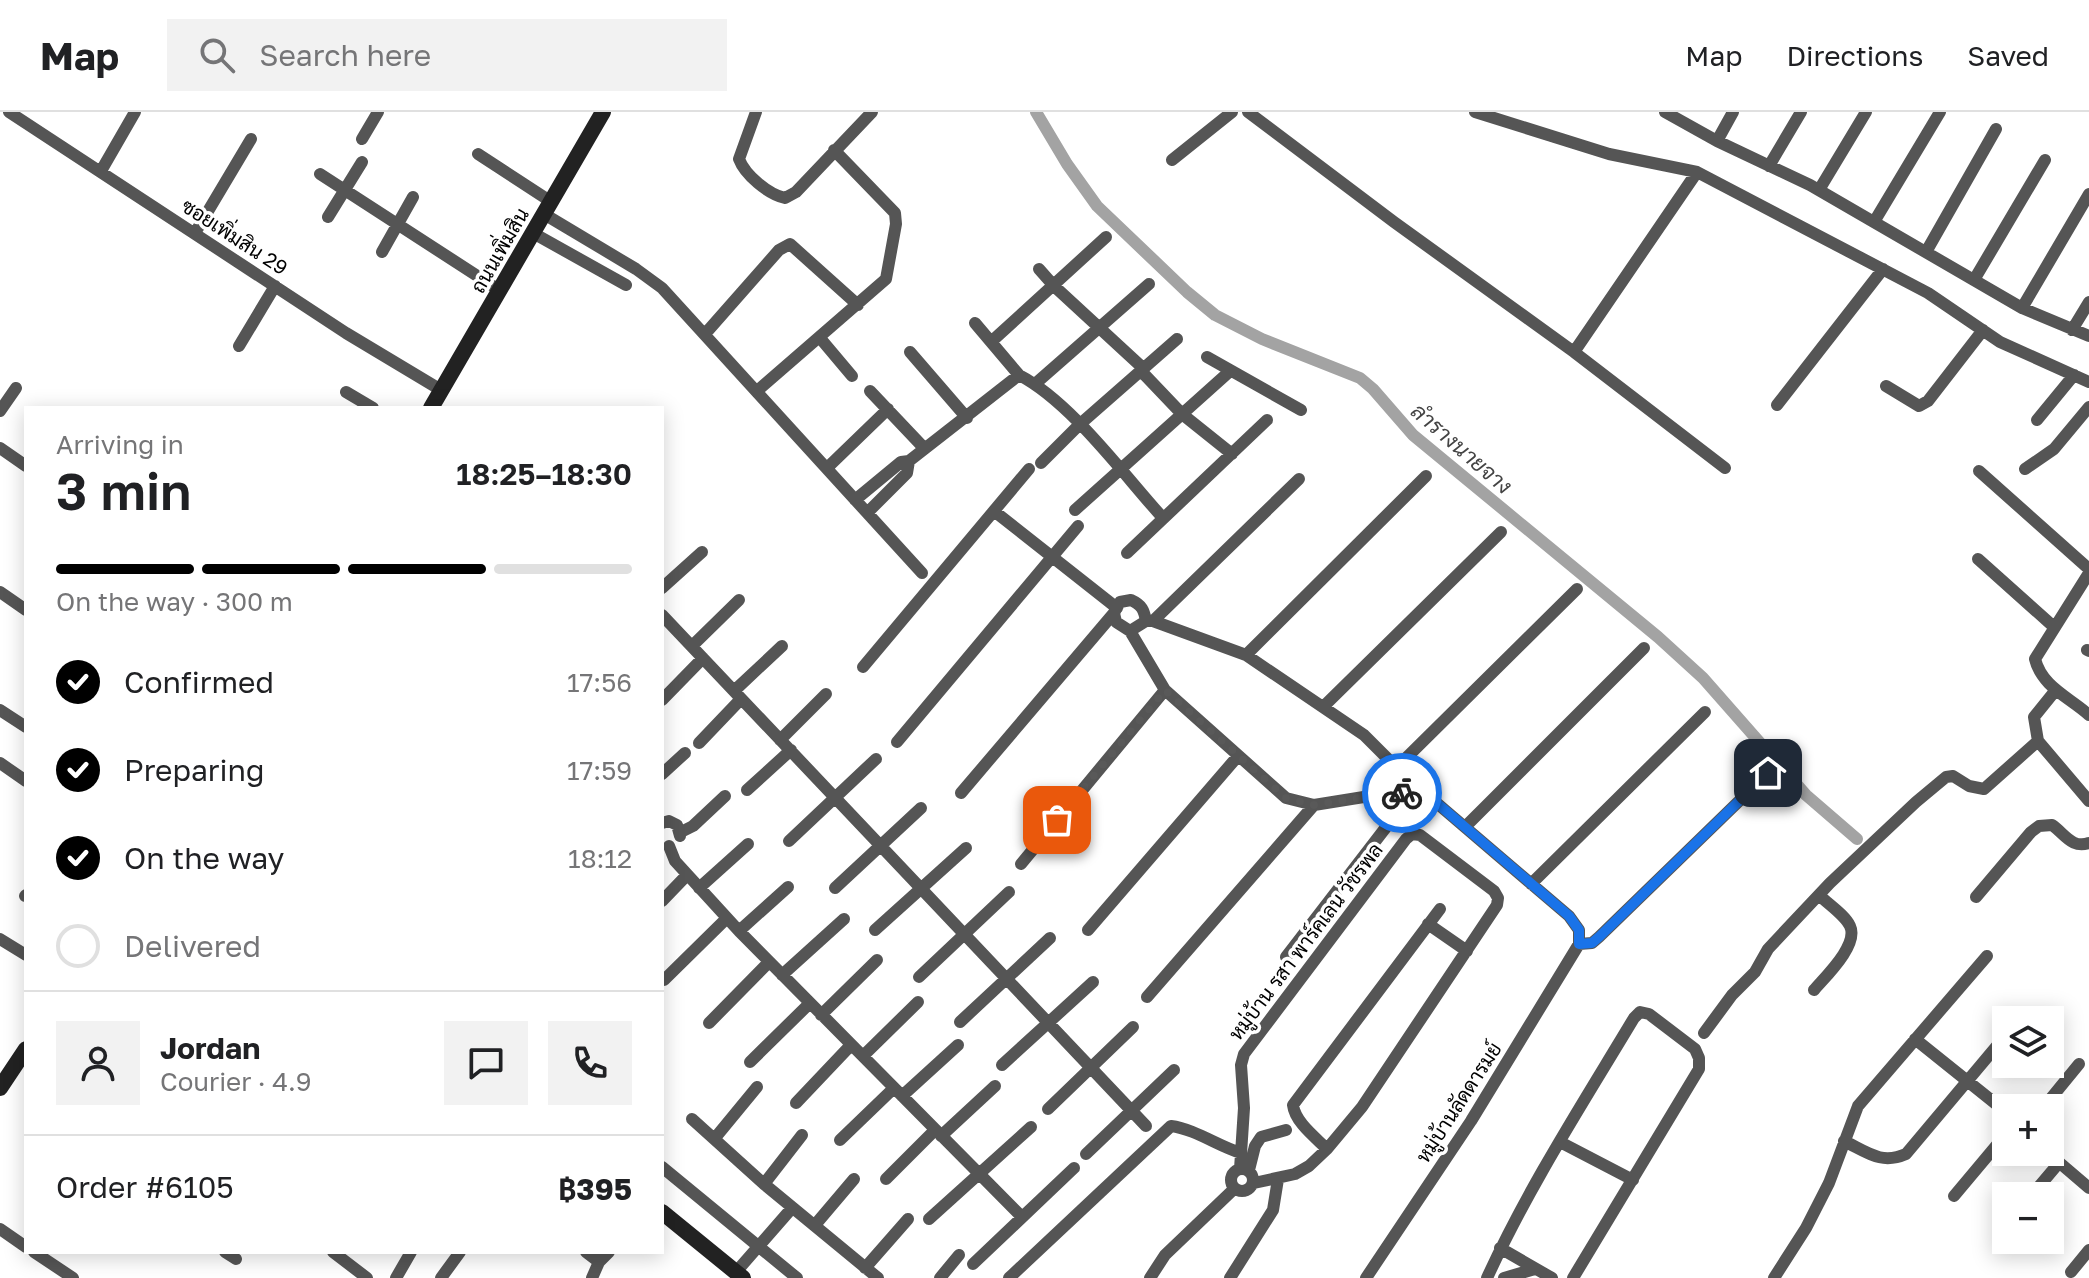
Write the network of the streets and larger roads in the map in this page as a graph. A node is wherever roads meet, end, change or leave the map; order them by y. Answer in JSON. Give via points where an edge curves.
{"nodes":[{"id":1,"x":9,"y":112,"type":"edge"},
{"id":2,"x":135,"y":112,"type":"edge"},
{"id":3,"x":378,"y":112,"type":"edge"},
{"id":4,"x":603,"y":112,"type":"edge"},
{"id":5,"x":756,"y":112,"type":"edge"},
{"id":6,"x":872,"y":112,"type":"edge"},
{"id":7,"x":1232,"y":112,"type":"edge"},
{"id":8,"x":1248,"y":112,"type":"edge"},
{"id":9,"x":1475,"y":112,"type":"edge"},
{"id":10,"x":1665,"y":112,"type":"edge"},
{"id":11,"x":1733,"y":112,"type":"edge"},
{"id":12,"x":1801,"y":112,"type":"edge"},
{"id":13,"x":1866,"y":112,"type":"edge"},
{"id":14,"x":1940,"y":112,"type":"edge"},
{"id":15,"x":1996,"y":129,"type":"dead end"},
{"id":16,"x":251,"y":139,"type":"dead end"},
{"id":17,"x":362,"y":139,"type":"dead end"},
{"id":18,"x":1717,"y":141,"type":"junction"},
{"id":19,"x":834,"y":150,"type":"junction"},
{"id":20,"x":478,"y":154,"type":"dead end"},
{"id":21,"x":1172,"y":160,"type":"dead end"},
{"id":22,"x":2045,"y":160,"type":"dead end"},
{"id":23,"x":362,"y":162,"type":"dead end"},
{"id":24,"x":1769,"y":166,"type":"junction"},
{"id":25,"x":101,"y":171,"type":"junction"},
{"id":26,"x":1697,"y":172,"type":"junction"},
{"id":27,"x":320,"y":174,"type":"dead end"},
{"id":28,"x":344,"y":190,"type":"junction"},
{"id":29,"x":1819,"y":190,"type":"junction"},
{"id":30,"x":2089,"y":194,"type":"edge"},
{"id":31,"x":413,"y":197,"type":"dead end"},
{"id":32,"x":547,"y":207,"type":"junction"},
{"id":33,"x":328,"y":217,"type":"dead end"},
{"id":34,"x":1874,"y":222,"type":"junction"},
{"id":35,"x":398,"y":224,"type":"junction"},
{"id":36,"x":195,"y":233,"type":"junction"},
{"id":37,"x":533,"y":233,"type":"junction"},
{"id":38,"x":1106,"y":237,"type":"dead end"},
{"id":39,"x":382,"y":252,"type":"dead end"},
{"id":40,"x":1926,"y":252,"type":"junction"},
{"id":41,"x":1039,"y":269,"type":"dead end"},
{"id":42,"x":1883,"y":269,"type":"junction"},
{"id":43,"x":1974,"y":280,"type":"junction"},
{"id":44,"x":1149,"y":284,"type":"dead end"},
{"id":45,"x":626,"y":285,"type":"dead end"},
{"id":46,"x":275,"y":286,"type":"junction"},
{"id":47,"x":1054,"y":286,"type":"junction"},
{"id":48,"x":499,"y":290,"type":"junction"},
{"id":49,"x":2089,"y":302,"type":"edge"},
{"id":50,"x":858,"y":305,"type":"junction"},
{"id":51,"x":2022,"y":308,"type":"junction"},
{"id":52,"x":975,"y":323,"type":"dead end"},
{"id":53,"x":1099,"y":329,"type":"junction"},
{"id":54,"x":1983,"y":330,"type":"junction"},
{"id":55,"x":2072,"y":330,"type":"junction"},
{"id":56,"x":705,"y":334,"type":"junction"},
{"id":57,"x":2089,"y":336,"type":"edge"},
{"id":58,"x":820,"y":338,"type":"junction"},
{"id":59,"x":1177,"y":339,"type":"dead end"},
{"id":60,"x":992,"y":341,"type":"junction"},
{"id":61,"x":239,"y":346,"type":"dead end"},
{"id":62,"x":910,"y":352,"type":"dead end"},
{"id":63,"x":1574,"y":352,"type":"junction"},
{"id":64,"x":1207,"y":357,"type":"dead end"},
{"id":65,"x":1143,"y":371,"type":"junction"},
{"id":66,"x":1229,"y":372,"type":"junction"},
{"id":67,"x":1019,"y":375,"type":"junction"},
{"id":68,"x":2074,"y":375,"type":"junction"},
{"id":69,"x":852,"y":376,"type":"dead end"},
{"id":70,"x":2089,"y":382,"type":"edge"},
{"id":71,"x":1035,"y":384,"type":"junction"},
{"id":72,"x":1886,"y":386,"type":"dead end"},
{"id":73,"x":16,"y":388,"type":"dead end"},
{"id":74,"x":757,"y":391,"type":"junction"},
{"id":75,"x":870,"y":391,"type":"dead end"},
{"id":76,"x":346,"y":392,"type":"dead end"},
{"id":77,"x":437,"y":403,"type":"edge"},
{"id":78,"x":1777,"y":405,"type":"dead end"},
{"id":79,"x":370,"y":406,"type":"edge"},
{"id":80,"x":2089,"y":407,"type":"edge"},
{"id":81,"x":888,"y":409,"type":"junction"},
{"id":82,"x":1301,"y":410,"type":"dead end"},
{"id":83,"x":0,"y":411,"type":"edge"},
{"id":84,"x":1182,"y":414,"type":"junction"},
{"id":85,"x":967,"y":418,"type":"junction"},
{"id":86,"x":1267,"y":420,"type":"dead end"},
{"id":87,"x":2037,"y":420,"type":"dead end"},
{"id":88,"x":1079,"y":425,"type":"junction"},
{"id":89,"x":0,"y":448,"type":"edge"},
{"id":90,"x":924,"y":448,"type":"junction"},
{"id":91,"x":1232,"y":454,"type":"junction"},
{"id":92,"x":909,"y":461,"type":"junction"},
{"id":93,"x":24,"y":465,"type":"edge"},
{"id":94,"x":828,"y":467,"type":"junction"},
{"id":95,"x":1725,"y":468,"type":"dead end"},
{"id":96,"x":2025,"y":469,"type":"dead end"},
{"id":97,"x":1120,"y":470,"type":"junction"},
{"id":98,"x":1979,"y":471,"type":"dead end"},
{"id":99,"x":1426,"y":476,"type":"dead end"},
{"id":100,"x":1299,"y":479,"type":"dead end"},
{"id":101,"x":855,"y":500,"type":"junction"},
{"id":102,"x":1075,"y":510,"type":"dead end"},
{"id":103,"x":994,"y":511,"type":"junction"},
{"id":104,"x":868,"y":512,"type":"junction"},
{"id":105,"x":1163,"y":518,"type":"junction"},
{"id":106,"x":1078,"y":526,"type":"dead end"},
{"id":107,"x":1501,"y":532,"type":"dead end"},
{"id":108,"x":702,"y":552,"type":"dead end"},
{"id":109,"x":1127,"y":553,"type":"dead end"},
{"id":110,"x":1053,"y":556,"type":"junction"},
{"id":111,"x":1978,"y":559,"type":"dead end"},
{"id":112,"x":2089,"y":571,"type":"edge"},
{"id":113,"x":922,"y":573,"type":"dead end"},
{"id":114,"x":664,"y":586,"type":"edge"},
{"id":115,"x":1577,"y":589,"type":"dead end"},
{"id":116,"x":0,"y":592,"type":"edge"},
{"id":117,"x":739,"y":600,"type":"dead end"},
{"id":118,"x":24,"y":609,"type":"edge"},
{"id":119,"x":1115,"y":611,"type":"junction"},
{"id":120,"x":664,"y":618,"type":"edge"},
{"id":121,"x":1150,"y":621,"type":"junction"},
{"id":122,"x":2054,"y":627,"type":"junction"},
{"id":123,"x":1130,"y":631,"type":"junction"},
{"id":124,"x":692,"y":646,"type":"junction"},
{"id":125,"x":782,"y":646,"type":"dead end"},
{"id":126,"x":1644,"y":648,"type":"dead end"},
{"id":127,"x":1246,"y":655,"type":"junction"},
{"id":128,"x":703,"y":658,"type":"junction"},
{"id":129,"x":863,"y":667,"type":"dead end"},
{"id":130,"x":1165,"y":690,"type":"junction"},
{"id":131,"x":2055,"y":691,"type":"junction"},
{"id":132,"x":826,"y":694,"type":"dead end"},
{"id":133,"x":737,"y":695,"type":"junction"},
{"id":134,"x":664,"y":698,"type":"edge"},
{"id":135,"x":1323,"y":707,"type":"junction"},
{"id":136,"x":0,"y":710,"type":"edge"},
{"id":137,"x":1705,"y":712,"type":"dead end"},
{"id":138,"x":2089,"y":715,"type":"edge"},
{"id":139,"x":24,"y":726,"type":"edge"},
{"id":140,"x":780,"y":740,"type":"junction"},
{"id":141,"x":2038,"y":741,"type":"junction"},
{"id":142,"x":897,"y":742,"type":"dead end"},
{"id":143,"x":699,"y":743,"type":"dead end"},
{"id":144,"x":791,"y":750,"type":"junction"},
{"id":145,"x":685,"y":753,"type":"dead end"},
{"id":146,"x":1238,"y":756,"type":"junction"},
{"id":147,"x":876,"y":759,"type":"dead end"},
{"id":148,"x":0,"y":763,"type":"edge"},
{"id":149,"x":664,"y":772,"type":"edge"},
{"id":150,"x":1402,"y":772,"type":"junction"},
{"id":151,"x":1768,"y":773,"type":"dead end"},
{"id":152,"x":24,"y":780,"type":"edge"},
{"id":153,"x":747,"y":790,"type":"dead end"},
{"id":154,"x":961,"y":793,"type":"dead end"},
{"id":155,"x":1404,"y":795,"type":"junction"},
{"id":156,"x":725,"y":796,"type":"dead end"},
{"id":157,"x":835,"y":797,"type":"junction"},
{"id":158,"x":1432,"y":799,"type":"junction"},
{"id":159,"x":2089,"y":801,"type":"edge"},
{"id":160,"x":1314,"y":805,"type":"junction"},
{"id":161,"x":921,"y":808,"type":"dead end"},
{"id":162,"x":664,"y":819,"type":"edge"},
{"id":163,"x":1465,"y":827,"type":"junction"},
{"id":164,"x":681,"y":832,"type":"junction"},
{"id":165,"x":789,"y":841,"type":"dead end"},
{"id":166,"x":2089,"y":843,"type":"edge"},
{"id":167,"x":748,"y":844,"type":"dead end"},
{"id":168,"x":666,"y":845,"type":"edge"},
{"id":169,"x":881,"y":846,"type":"junction"},
{"id":170,"x":966,"y":848,"type":"dead end"},
{"id":171,"x":1021,"y":864,"type":"dead end"},
{"id":172,"x":687,"y":875,"type":"junction"},
{"id":173,"x":1531,"y":884,"type":"junction"},
{"id":174,"x":788,"y":887,"type":"dead end"},
{"id":175,"x":699,"y":888,"type":"junction"},
{"id":176,"x":835,"y":888,"type":"dead end"},
{"id":177,"x":922,"y":888,"type":"junction"},
{"id":178,"x":1009,"y":892,"type":"dead end"},
{"id":179,"x":1819,"y":895,"type":"junction"},
{"id":180,"x":1976,"y":897,"type":"dead end"},
{"id":181,"x":664,"y":899,"type":"edge"},
{"id":182,"x":1440,"y":909,"type":"dead end"},
{"id":183,"x":727,"y":918,"type":"junction"},
{"id":184,"x":844,"y":919,"type":"dead end"},
{"id":185,"x":1428,"y":924,"type":"junction"},
{"id":186,"x":875,"y":930,"type":"dead end"},
{"id":187,"x":1088,"y":930,"type":"dead end"},
{"id":188,"x":739,"y":931,"type":"junction"},
{"id":189,"x":965,"y":935,"type":"junction"},
{"id":190,"x":1050,"y":938,"type":"dead end"},
{"id":191,"x":0,"y":939,"type":"edge"},
{"id":192,"x":1579,"y":944,"type":"junction"},
{"id":193,"x":1467,"y":951,"type":"junction"},
{"id":194,"x":24,"y":954,"type":"edge"},
{"id":195,"x":1987,"y":956,"type":"dead end"},
{"id":196,"x":1286,"y":957,"type":"dead end"},
{"id":197,"x":877,"y":960,"type":"dead end"},
{"id":198,"x":769,"y":962,"type":"junction"},
{"id":199,"x":782,"y":975,"type":"junction"},
{"id":200,"x":919,"y":977,"type":"dead end"},
{"id":201,"x":1007,"y":979,"type":"junction"},
{"id":202,"x":664,"y":980,"type":"edge"},
{"id":203,"x":1093,"y":982,"type":"dead end"},
{"id":204,"x":1814,"y":990,"type":"dead end"},
{"id":205,"x":1147,"y":997,"type":"dead end"},
{"id":206,"x":918,"y":1002,"type":"dead end"},
{"id":207,"x":810,"y":1003,"type":"junction"},
{"id":208,"x":821,"y":1015,"type":"junction"},
{"id":209,"x":960,"y":1022,"type":"dead end"},
{"id":210,"x":709,"y":1023,"type":"dead end"},
{"id":211,"x":1049,"y":1023,"type":"junction"},
{"id":212,"x":1133,"y":1027,"type":"dead end"},
{"id":213,"x":1704,"y":1033,"type":"dead end"},
{"id":214,"x":1915,"y":1039,"type":"junction"},
{"id":215,"x":851,"y":1045,"type":"junction"},
{"id":216,"x":958,"y":1045,"type":"dead end"},
{"id":217,"x":1992,"y":1051,"type":"edge"},
{"id":218,"x":24,"y":1053,"type":"edge"},
{"id":219,"x":863,"y":1056,"type":"junction"},
{"id":220,"x":750,"y":1062,"type":"dead end"},
{"id":221,"x":2079,"y":1064,"type":"dead end"},
{"id":222,"x":1002,"y":1065,"type":"dead end"},
{"id":223,"x":1090,"y":1067,"type":"junction"},
{"id":224,"x":1174,"y":1070,"type":"dead end"},
{"id":225,"x":1966,"y":1080,"type":"junction"},
{"id":226,"x":995,"y":1086,"type":"dead end"},
{"id":227,"x":757,"y":1087,"type":"dead end"},
{"id":228,"x":0,"y":1088,"type":"edge"},
{"id":229,"x":898,"y":1092,"type":"junction"},
{"id":230,"x":2054,"y":1094,"type":"edge"},
{"id":231,"x":1992,"y":1101,"type":"edge"},
{"id":232,"x":796,"y":1103,"type":"dead end"},
{"id":233,"x":1048,"y":1109,"type":"dead end"},
{"id":234,"x":1130,"y":1109,"type":"junction"},
{"id":235,"x":692,"y":1119,"type":"dead end"},
{"id":236,"x":1146,"y":1126,"type":"dead end"},
{"id":237,"x":1031,"y":1127,"type":"dead end"},
{"id":238,"x":1286,"y":1130,"type":"dead end"},
{"id":239,"x":938,"y":1133,"type":"junction"},
{"id":240,"x":802,"y":1135,"type":"dead end"},
{"id":241,"x":715,"y":1138,"type":"junction"},
{"id":242,"x":840,"y":1140,"type":"dead end"},
{"id":243,"x":1844,"y":1141,"type":"junction"},
{"id":244,"x":1560,"y":1142,"type":"junction"},
{"id":245,"x":1327,"y":1149,"type":"junction"},
{"id":246,"x":1992,"y":1151,"type":"edge"},
{"id":247,"x":1241,"y":1153,"type":"junction"},
{"id":248,"x":1086,"y":1154,"type":"dead end"},
{"id":249,"x":2056,"y":1166,"type":"edge"},
{"id":250,"x":2061,"y":1166,"type":"edge"},
{"id":251,"x":1074,"y":1168,"type":"dead end"},
{"id":252,"x":664,"y":1169,"type":"edge"},
{"id":253,"x":979,"y":1174,"type":"junction"},
{"id":254,"x":1248,"y":1174,"type":"junction"},
{"id":255,"x":854,"y":1179,"type":"dead end"},
{"id":256,"x":886,"y":1179,"type":"dead end"},
{"id":257,"x":1278,"y":1179,"type":"junction"},
{"id":258,"x":1633,"y":1180,"type":"junction"},
{"id":259,"x":2043,"y":1182,"type":"edge"},
{"id":260,"x":764,"y":1184,"type":"junction"},
{"id":261,"x":2089,"y":1188,"type":"edge"},
{"id":262,"x":1234,"y":1189,"type":"junction"},
{"id":263,"x":1954,"y":1196,"type":"dead end"},
{"id":264,"x":792,"y":1208,"type":"junction"},
{"id":265,"x":664,"y":1214,"type":"edge"},
{"id":266,"x":1022,"y":1217,"type":"junction"},
{"id":267,"x":908,"y":1219,"type":"dead end"},
{"id":268,"x":929,"y":1219,"type":"dead end"},
{"id":269,"x":815,"y":1225,"type":"junction"},
{"id":270,"x":0,"y":1229,"type":"edge"},
{"id":271,"x":24,"y":1246,"type":"edge"},
{"id":272,"x":759,"y":1247,"type":"junction"},
{"id":273,"x":1500,"y":1248,"type":"junction"},
{"id":274,"x":2089,"y":1250,"type":"edge"},
{"id":275,"x":37,"y":1254,"type":"edge"},
{"id":276,"x":336,"y":1254,"type":"edge"},
{"id":277,"x":410,"y":1254,"type":"edge"},
{"id":278,"x":459,"y":1254,"type":"edge"},
{"id":279,"x":589,"y":1254,"type":"edge"},
{"id":280,"x":607,"y":1254,"type":"edge"},
{"id":281,"x":959,"y":1255,"type":"dead end"},
{"id":282,"x":599,"y":1262,"type":"junction"},
{"id":283,"x":973,"y":1264,"type":"dead end"},
{"id":284,"x":865,"y":1268,"type":"junction"},
{"id":285,"x":1535,"y":1269,"type":"junction"},
{"id":286,"x":2071,"y":1272,"type":"dead end"},
{"id":287,"x":740,"y":1275,"type":"edge"},
{"id":288,"x":73,"y":1278,"type":"edge"},
{"id":289,"x":367,"y":1278,"type":"edge"},
{"id":290,"x":396,"y":1278,"type":"edge"},
{"id":291,"x":441,"y":1278,"type":"edge"},
{"id":292,"x":592,"y":1278,"type":"edge"},
{"id":293,"x":797,"y":1278,"type":"edge"},
{"id":294,"x":878,"y":1278,"type":"edge"},
{"id":295,"x":940,"y":1278,"type":"edge"},
{"id":296,"x":1009,"y":1278,"type":"edge"},
{"id":297,"x":1150,"y":1278,"type":"edge"},
{"id":298,"x":1230,"y":1278,"type":"edge"},
{"id":299,"x":1366,"y":1278,"type":"edge"},
{"id":300,"x":1487,"y":1278,"type":"edge"},
{"id":301,"x":1504,"y":1278,"type":"edge"},
{"id":302,"x":1552,"y":1278,"type":"edge"},
{"id":303,"x":1573,"y":1278,"type":"edge"},
{"id":304,"x":1774,"y":1278,"type":"edge"}],
"edges":[{"from":1,"to":25,"type":"street","name":"ซอยเพิ่มสิน 29"},
{"from":2,"to":25,"type":"street"},
{"from":3,"to":17,"type":"street"},
{"from":4,"to":32,"type":"street","name":"ถนนเพิ่มสิน"},
{"from":5,"to":19,"type":"street","via":[[739,159],[778,196],[790,197]]},
{"from":6,"to":19,"type":"street"},
{"from":7,"to":21,"type":"street"},
{"from":8,"to":63,"type":"street"},
{"from":9,"to":26,"type":"street","via":[[1609,154]]},
{"from":10,"to":18,"type":"street"},
{"from":11,"to":18,"type":"street"},
{"from":12,"to":24,"type":"street"},
{"from":13,"to":29,"type":"street"},
{"from":14,"to":34,"type":"street"},
{"from":15,"to":40,"type":"street"},
{"from":16,"to":36,"type":"street"},
{"from":18,"to":24,"type":"street"},
{"from":19,"to":50,"type":"street","via":[[895,213],[886,279]]},
{"from":20,"to":32,"type":"street"},
{"from":22,"to":43,"type":"street"},
{"from":23,"to":28,"type":"street"},
{"from":24,"to":29,"type":"street"},
{"from":25,"to":36,"type":"street","name":"ซอยเพิ่มสิน 29"},
{"from":26,"to":42,"type":"street"},
{"from":26,"to":63,"type":"street"},
{"from":27,"to":28,"type":"street"},
{"from":28,"to":33,"type":"street"},
{"from":28,"to":35,"type":"street"},
{"from":29,"to":34,"type":"street"},
{"from":30,"to":51,"type":"street"},
{"from":31,"to":35,"type":"street"},
{"from":32,"to":37,"type":"street","name":"ถนนเพิ่มสิน"},
{"from":32,"to":56,"type":"street","via":[[662,288]]},
{"from":34,"to":40,"type":"street"},
{"from":35,"to":39,"type":"street"},
{"from":35,"to":48,"type":"street"},
{"from":36,"to":46,"type":"street","name":"ซอยเพิ่มสิน 29"},
{"from":37,"to":45,"type":"street"},
{"from":37,"to":48,"type":"street","name":"ถนนเพิ่มสิน"},
{"from":38,"to":47,"type":"street"},
{"from":40,"to":43,"type":"street"},
{"from":41,"to":47,"type":"street"},
{"from":42,"to":54,"type":"street"},
{"from":42,"to":78,"type":"street"},
{"from":43,"to":51,"type":"street"},
{"from":44,"to":53,"type":"street"},
{"from":46,"to":61,"type":"street"},
{"from":46,"to":77,"type":"street","name":"ซอยเพิ่มสิน 29"},
{"from":47,"to":53,"type":"street"},
{"from":47,"to":60,"type":"street"},
{"from":48,"to":77,"type":"street","name":"ถนนเพิ่มสิน"},
{"from":49,"to":55,"type":"street"},
{"from":50,"to":56,"type":"street","via":[[790,244]]},
{"from":50,"to":58,"type":"street"},
{"from":51,"to":55,"type":"street"},
{"from":52,"to":60,"type":"street"},
{"from":53,"to":65,"type":"street"},
{"from":53,"to":71,"type":"street"},
{"from":54,"to":68,"type":"street"},
{"from":54,"to":72,"type":"street","via":[[1928,401],[1919,406]]},
{"from":55,"to":57,"type":"street"},
{"from":56,"to":74,"type":"street"},
{"from":58,"to":69,"type":"street"},
{"from":58,"to":74,"type":"street"},
{"from":59,"to":65,"type":"street"},
{"from":60,"to":67,"type":"street"},
{"from":62,"to":85,"type":"street"},
{"from":63,"to":95,"type":"street"},
{"from":64,"to":66,"type":"street"},
{"from":65,"to":84,"type":"street"},
{"from":65,"to":88,"type":"street"},
{"from":66,"to":82,"type":"street"},
{"from":66,"to":84,"type":"street"},
{"from":67,"to":71,"type":"street"},
{"from":67,"to":85,"type":"street"},
{"from":68,"to":70,"type":"street"},
{"from":68,"to":87,"type":"street"},
{"from":71,"to":88,"type":"street"},
{"from":73,"to":83,"type":"street"},
{"from":74,"to":94,"type":"street"},
{"from":75,"to":81,"type":"street"},
{"from":76,"to":79,"type":"street"},
{"from":80,"to":96,"type":"street","via":[[2054,449]]},
{"from":81,"to":90,"type":"street"},
{"from":81,"to":94,"type":"street"},
{"from":84,"to":91,"type":"street"},
{"from":84,"to":97,"type":"street"},
{"from":85,"to":90,"type":"street"},
{"from":86,"to":91,"type":"street"},
{"from":88,"to":97,"type":"street"},
{"from":88,"to":103,"type":"street"},
{"from":89,"to":93,"type":"street"},
{"from":90,"to":92,"type":"street"},
{"from":91,"to":105,"type":"street"},
{"from":92,"to":101,"type":"street"},
{"from":92,"to":104,"type":"street","via":[[907,473]]},
{"from":94,"to":101,"type":"street"},
{"from":97,"to":102,"type":"street"},
{"from":97,"to":105,"type":"street"},
{"from":98,"to":112,"type":"street"},
{"from":99,"to":127,"type":"street"},
{"from":100,"to":121,"type":"street"},
{"from":101,"to":104,"type":"street"},
{"from":103,"to":110,"type":"street"},
{"from":103,"to":129,"type":"street"},
{"from":104,"to":113,"type":"street"},
{"from":105,"to":109,"type":"street"},
{"from":106,"to":110,"type":"street"},
{"from":107,"to":135,"type":"street"},
{"from":108,"to":114,"type":"street"},
{"from":110,"to":119,"type":"street"},
{"from":110,"to":142,"type":"street"},
{"from":111,"to":122,"type":"street"},
{"from":112,"to":122,"type":"street"},
{"from":115,"to":150,"type":"street"},
{"from":116,"to":118,"type":"street"},
{"from":117,"to":124,"type":"street"},
{"from":119,"to":121,"type":"street","via":[[1120,602],[1139,604]]},
{"from":119,"to":123,"type":"street","via":[[1116,622]]},
{"from":119,"to":154,"type":"street"},
{"from":120,"to":124,"type":"street"},
{"from":121,"to":123,"type":"street"},
{"from":121,"to":127,"type":"street"},
{"from":122,"to":131,"type":"street","via":[[2035,659]]},
{"from":123,"to":130,"type":"street"},
{"from":124,"to":128,"type":"street"},
{"from":125,"to":133,"type":"street"},
{"from":126,"to":163,"type":"street"},
{"from":127,"to":135,"type":"street"},
{"from":128,"to":133,"type":"street"},
{"from":128,"to":134,"type":"street"},
{"from":130,"to":146,"type":"street"},
{"from":130,"to":171,"type":"street"},
{"from":131,"to":138,"type":"street"},
{"from":131,"to":141,"type":"street","via":[[2034,717]]},
{"from":132,"to":140,"type":"street"},
{"from":133,"to":140,"type":"street"},
{"from":133,"to":143,"type":"street"},
{"from":135,"to":150,"type":"street","via":[[1364,735]]},
{"from":136,"to":139,"type":"street"},
{"from":137,"to":173,"type":"street"},
{"from":140,"to":144,"type":"street"},
{"from":141,"to":159,"type":"street"},
{"from":141,"to":179,"type":"street","via":[[1984,789],[1946,777]]},
{"from":144,"to":153,"type":"street"},
{"from":144,"to":157,"type":"street"},
{"from":145,"to":149,"type":"street"},
{"from":146,"to":160,"type":"street","via":[[1286,798]]},
{"from":146,"to":187,"type":"street"},
{"from":147,"to":157,"type":"street"},
{"from":148,"to":152,"type":"street"},
{"from":150,"to":155,"type":"street"},
{"from":150,"to":158,"type":"street","via":[[1431,778]]},
{"from":151,"to":192,"type":"street","name":"หมู่บ้านลัดดารมย์","via":[[1599,937]]},
{"from":155,"to":158,"type":"street","via":[[1417,806]]},
{"from":155,"to":160,"type":"street"},
{"from":155,"to":196,"type":"street"},
{"from":156,"to":164,"type":"street"},
{"from":157,"to":165,"type":"street"},
{"from":157,"to":169,"type":"street"},
{"from":158,"to":163,"type":"street"},
{"from":160,"to":205,"type":"street"},
{"from":161,"to":169,"type":"street"},
{"from":162,"to":164,"type":"street"},
{"from":163,"to":173,"type":"street"},
{"from":164,"to":168,"type":"street","via":[[677,843]]},
{"from":166,"to":180,"type":"street","via":[[2073,844],[2052,825],[2039,826]]},
{"from":167,"to":175,"type":"street"},
{"from":168,"to":172,"type":"street"},
{"from":169,"to":176,"type":"street"},
{"from":169,"to":177,"type":"street"},
{"from":170,"to":177,"type":"street"},
{"from":172,"to":175,"type":"street"},
{"from":172,"to":181,"type":"street"},
{"from":173,"to":192,"type":"street","via":[[1569,916],[1579,930]]},
{"from":174,"to":188,"type":"street"},
{"from":175,"to":183,"type":"street"},
{"from":177,"to":186,"type":"street"},
{"from":177,"to":189,"type":"street"},
{"from":178,"to":189,"type":"street"},
{"from":179,"to":204,"type":"street","via":[[1852,932],[1845,954]]},
{"from":179,"to":213,"type":"street","via":[[1768,949]]},
{"from":182,"to":185,"type":"street"},
{"from":183,"to":188,"type":"street"},
{"from":183,"to":202,"type":"street"},
{"from":184,"to":199,"type":"street"},
{"from":185,"to":193,"type":"street"},
{"from":185,"to":245,"type":"street","via":[[1293,1105],[1300,1121]]},
{"from":188,"to":198,"type":"street"},
{"from":189,"to":200,"type":"street"},
{"from":189,"to":201,"type":"street"},
{"from":190,"to":201,"type":"street"},
{"from":191,"to":194,"type":"street"},
{"from":192,"to":299,"type":"street","name":"หมู่บ้านลัดดารมย์","via":[[1471,1121]]},
{"from":193,"to":245,"type":"street","name":"หมู่บ้าน รสา พาร์คเลน วัชรพล","via":[[1362,1107]]},
{"from":193,"to":247,"type":"street","name":"หมู่บ้าน รสา พาร์คเลน วัชรพล","via":[[1498,898],[1412,834],[1244,1054]]},
{"from":195,"to":214,"type":"street"},
{"from":197,"to":208,"type":"street"},
{"from":198,"to":199,"type":"street"},
{"from":198,"to":210,"type":"street"},
{"from":199,"to":207,"type":"street"},
{"from":201,"to":209,"type":"street"},
{"from":201,"to":211,"type":"street"},
{"from":203,"to":211,"type":"street"},
{"from":206,"to":219,"type":"street"},
{"from":207,"to":208,"type":"street"},
{"from":207,"to":220,"type":"street"},
{"from":208,"to":215,"type":"street"},
{"from":211,"to":222,"type":"street"},
{"from":211,"to":223,"type":"street"},
{"from":212,"to":223,"type":"street"},
{"from":214,"to":225,"type":"street"},
{"from":214,"to":243,"type":"street","via":[[1858,1106]]},
{"from":215,"to":219,"type":"street"},
{"from":215,"to":232,"type":"street"},
{"from":216,"to":229,"type":"street"},
{"from":217,"to":225,"type":"street"},
{"from":218,"to":228,"type":"street"},
{"from":219,"to":229,"type":"street"},
{"from":221,"to":230,"type":"street"},
{"from":223,"to":233,"type":"street"},
{"from":223,"to":234,"type":"street"},
{"from":224,"to":234,"type":"street"},
{"from":225,"to":231,"type":"street"},
{"from":225,"to":243,"type":"street","via":[[1906,1154],[1891,1161]]},
{"from":226,"to":239,"type":"street"},
{"from":227,"to":241,"type":"street"},
{"from":229,"to":239,"type":"street"},
{"from":229,"to":242,"type":"street"},
{"from":234,"to":236,"type":"street"},
{"from":234,"to":248,"type":"street"},
{"from":235,"to":241,"type":"street"},
{"from":237,"to":253,"type":"street"},
{"from":238,"to":254,"type":"street","via":[[1261,1137]]},
{"from":239,"to":253,"type":"street"},
{"from":239,"to":256,"type":"street"},
{"from":240,"to":260,"type":"street"},
{"from":241,"to":260,"type":"street"},
{"from":243,"to":304,"type":"street","via":[[1806,1228]]},
{"from":244,"to":258,"type":"street"},
{"from":244,"to":258,"type":"street","via":[[1634,1018],[1640,1012],[1649,1014],[1695,1049],[1699,1069]]},
{"from":244,"to":273,"type":"street"},
{"from":245,"to":257,"type":"street","name":"หมู่บ้าน รสา พาร์คเลน วัชรพล","via":[[1309,1166]]},
{"from":246,"to":263,"type":"street"},
{"from":247,"to":254,"type":"street","name":"หมู่บ้าน รสา พาร์คเลน วัชรพล"},
{"from":247,"to":296,"type":"street","via":[[1171,1126]]},
{"from":249,"to":259,"type":"street"},
{"from":250,"to":261,"type":"street"},
{"from":251,"to":266,"type":"street"},
{"from":252,"to":272,"type":"street"},
{"from":253,"to":266,"type":"street"},
{"from":253,"to":268,"type":"street"},
{"from":254,"to":257,"type":"street","name":"หมู่บ้าน รสา พาร์คเลน วัชรพล"},
{"from":254,"to":262,"type":"street","via":[[1231,1177]]},
{"from":254,"to":262,"type":"street","via":[[1246,1192]]},
{"from":255,"to":269,"type":"street"},
{"from":257,"to":298,"type":"street","via":[[1273,1210]]},
{"from":258,"to":303,"type":"street"},
{"from":260,"to":264,"type":"street"},
{"from":262,"to":297,"type":"street","via":[[1165,1255]]},
{"from":264,"to":269,"type":"street"},
{"from":264,"to":272,"type":"street"},
{"from":265,"to":287,"type":"street"},
{"from":266,"to":283,"type":"street"},
{"from":267,"to":284,"type":"street"},
{"from":269,"to":284,"type":"street"},
{"from":270,"to":271,"type":"street"},
{"from":272,"to":287,"type":"street"},
{"from":272,"to":293,"type":"street"},
{"from":273,"to":285,"type":"street"},
{"from":273,"to":300,"type":"street"},
{"from":274,"to":286,"type":"street"},
{"from":275,"to":288,"type":"street"},
{"from":276,"to":289,"type":"street"},
{"from":277,"to":290,"type":"street"},
{"from":278,"to":291,"type":"street"},
{"from":279,"to":282,"type":"street"},
{"from":280,"to":282,"type":"street"},
{"from":281,"to":295,"type":"street"},
{"from":282,"to":292,"type":"street"},
{"from":284,"to":294,"type":"street"},
{"from":285,"to":301,"type":"street"},
{"from":285,"to":302,"type":"street"}]}
